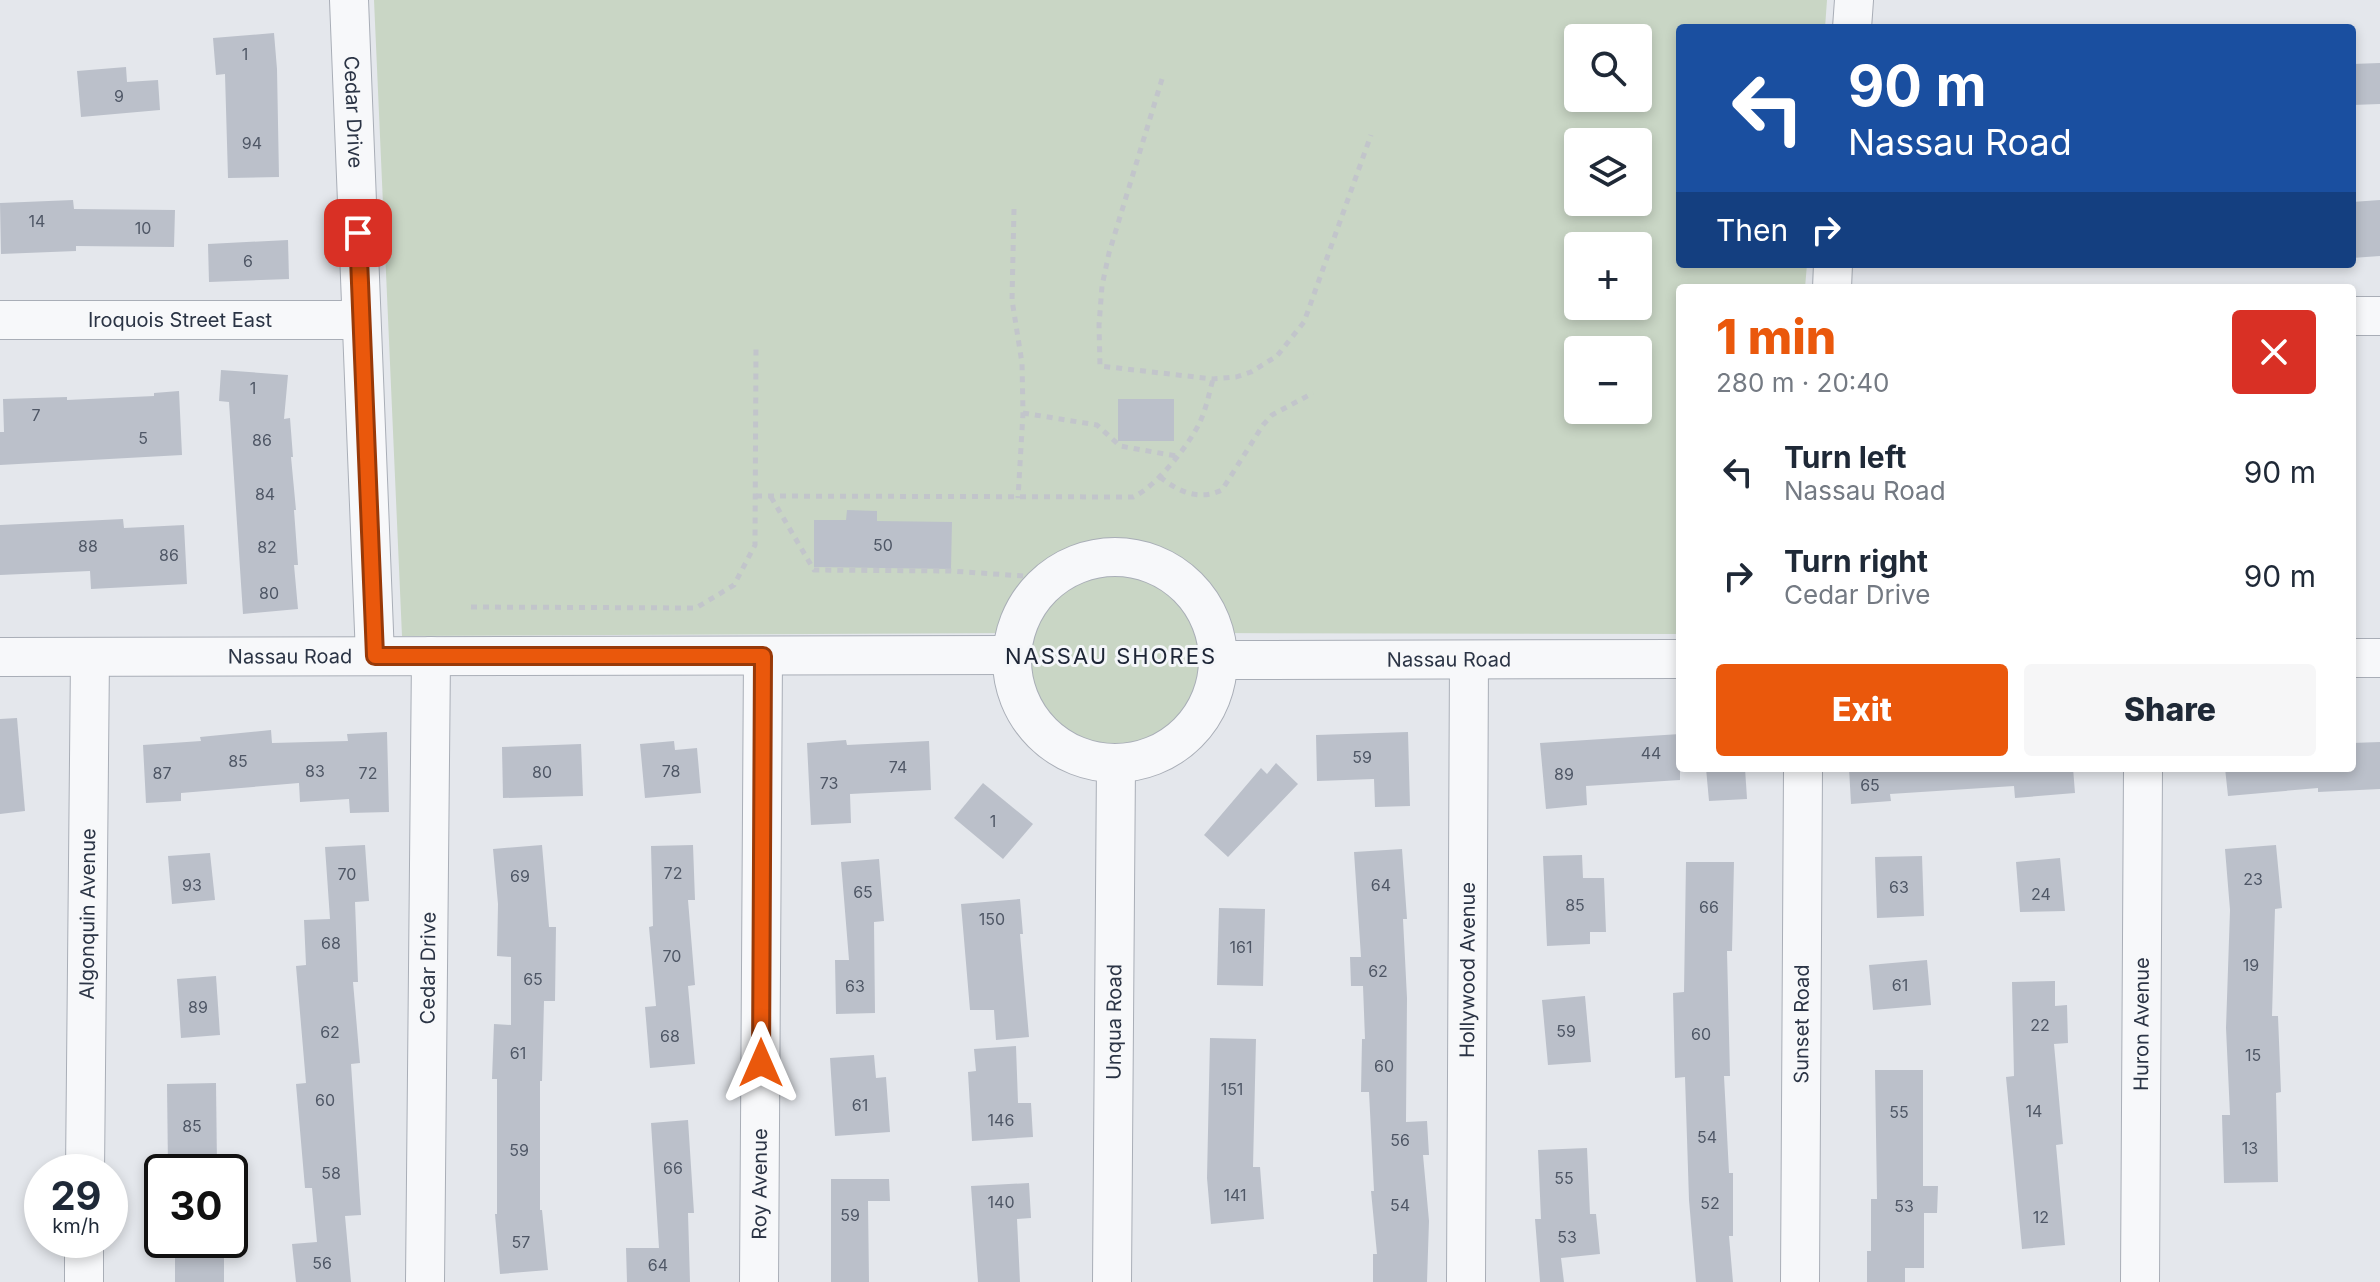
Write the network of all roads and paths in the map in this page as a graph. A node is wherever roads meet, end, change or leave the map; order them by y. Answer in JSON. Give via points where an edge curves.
{"nodes":[{"id":1,"x":349,"y":0,"type":"edge"},
{"id":2,"x":1854,"y":0,"type":"edge"},
{"id":3,"x":1852,"y":24,"type":"edge"},
{"id":4,"x":1162,"y":79,"type":"dead end"},
{"id":5,"x":1371,"y":135,"type":"dead end"},
{"id":6,"x":1014,"y":209,"type":"dead end"},
{"id":7,"x":2356,"y":316,"type":"edge"},
{"id":8,"x":2380,"y":316,"type":"edge"},
{"id":9,"x":0,"y":320,"type":"edge"},
{"id":10,"x":361,"y":320,"type":"junction"},
{"id":11,"x":756,"y":346,"type":"dead end"},
{"id":12,"x":1213,"y":379,"type":"junction"},
{"id":13,"x":1313,"y":393,"type":"dead end"},
{"id":14,"x":1023,"y":413,"type":"junction"},
{"id":15,"x":1176,"y":456,"type":"junction"},
{"id":16,"x":1160,"y":477,"type":"junction"},
{"id":17,"x":756,"y":496,"type":"junction"},
{"id":18,"x":771,"y":497,"type":"junction"},
{"id":19,"x":1018,"y":498,"type":"junction"},
{"id":20,"x":1052,"y":578,"type":"junction"},
{"id":21,"x":471,"y":607,"type":"dead end"},
{"id":22,"x":1012,"y":655,"type":"junction"},
{"id":23,"x":375,"y":656,"type":"junction"},
{"id":24,"x":431,"y":656,"type":"junction"},
{"id":25,"x":763,"y":656,"type":"junction"},
{"id":26,"x":0,"y":657,"type":"edge"},
{"id":27,"x":90,"y":657,"type":"junction"},
{"id":28,"x":2356,"y":658,"type":"edge"},
{"id":29,"x":2380,"y":658,"type":"edge"},
{"id":30,"x":1676,"y":659,"type":"edge"},
{"id":31,"x":1219,"y":660,"type":"junction"},
{"id":32,"x":1469,"y":660,"type":"junction"},
{"id":33,"x":1116,"y":763,"type":"junction"},
{"id":34,"x":1803,"y":772,"type":"edge"},
{"id":35,"x":2143,"y":772,"type":"edge"},
{"id":36,"x":85,"y":1154,"type":"edge"},
{"id":37,"x":84,"y":1258,"type":"edge"},
{"id":38,"x":84,"y":1282,"type":"edge"},
{"id":39,"x":425,"y":1282,"type":"edge"},
{"id":40,"x":759,"y":1282,"type":"edge"},
{"id":41,"x":1112,"y":1282,"type":"edge"},
{"id":42,"x":1466,"y":1282,"type":"edge"},
{"id":43,"x":1800,"y":1282,"type":"edge"},
{"id":44,"x":2140,"y":1282,"type":"edge"}],
"edges":[{"from":1,"to":10,"type":"street","name":"Cedar Drive"},
{"from":2,"to":3,"type":"street"},
{"from":4,"to":12,"type":"path","via":[[1109,253],[1102,286],[1100,366]]},
{"from":5,"to":12,"type":"path","via":[[1304,322],[1277,356],[1251,372]]},
{"from":6,"to":14,"type":"path","via":[[1012,300]]},
{"from":7,"to":8,"type":"street"},
{"from":9,"to":10,"type":"street","name":"Iroquois Street East"},
{"from":10,"to":23,"type":"street","name":"Cedar Drive"},
{"from":11,"to":17,"type":"path"},
{"from":12,"to":15,"type":"path","via":[[1199,423]]},
{"from":13,"to":16,"type":"path","via":[[1272,415],[1222,490],[1191,494]]},
{"from":14,"to":15,"type":"path","via":[[1097,425],[1120,446]]},
{"from":14,"to":19,"type":"path"},
{"from":15,"to":16,"type":"path"},
{"from":16,"to":19,"type":"path","via":[[1133,497]]},
{"from":17,"to":18,"type":"path"},
{"from":17,"to":21,"type":"path","via":[[755,545],[734,585],[696,608]]},
{"from":18,"to":19,"type":"path"},
{"from":18,"to":20,"type":"path","via":[[814,570]]},
{"from":20,"to":22,"type":"street","via":[[1026,608]]},
{"from":20,"to":31,"type":"street","via":[[1105,557],[1161,567],[1204,605]]},
{"from":22,"to":25,"type":"street","name":"Nassau Road"},
{"from":22,"to":33,"type":"street","via":[[1017,692],[1035,725],[1063,749]]},
{"from":23,"to":24,"type":"street","name":"Nassau Road"},
{"from":23,"to":27,"type":"street","name":"Nassau Road"},
{"from":24,"to":25,"type":"street","name":"Nassau Road"},
{"from":24,"to":39,"type":"street","name":"Cedar Drive"},
{"from":25,"to":40,"type":"street","name":"Roy Avenue"},
{"from":26,"to":27,"type":"street","name":"Nassau Road"},
{"from":27,"to":36,"type":"street","name":"Algonquin Avenue"},
{"from":28,"to":29,"type":"street"},
{"from":30,"to":32,"type":"street","name":"Nassau Road"},
{"from":31,"to":32,"type":"street","name":"Nassau Road"},
{"from":31,"to":33,"type":"street","via":[[1211,699],[1189,733],[1156,755]]},
{"from":32,"to":42,"type":"street","name":"Hollywood Avenue"},
{"from":33,"to":41,"type":"street","name":"Unqua Road"},
{"from":34,"to":43,"type":"street","name":"Sunset Road"},
{"from":35,"to":44,"type":"street","name":"Huron Avenue"},
{"from":37,"to":38,"type":"street"}]}
